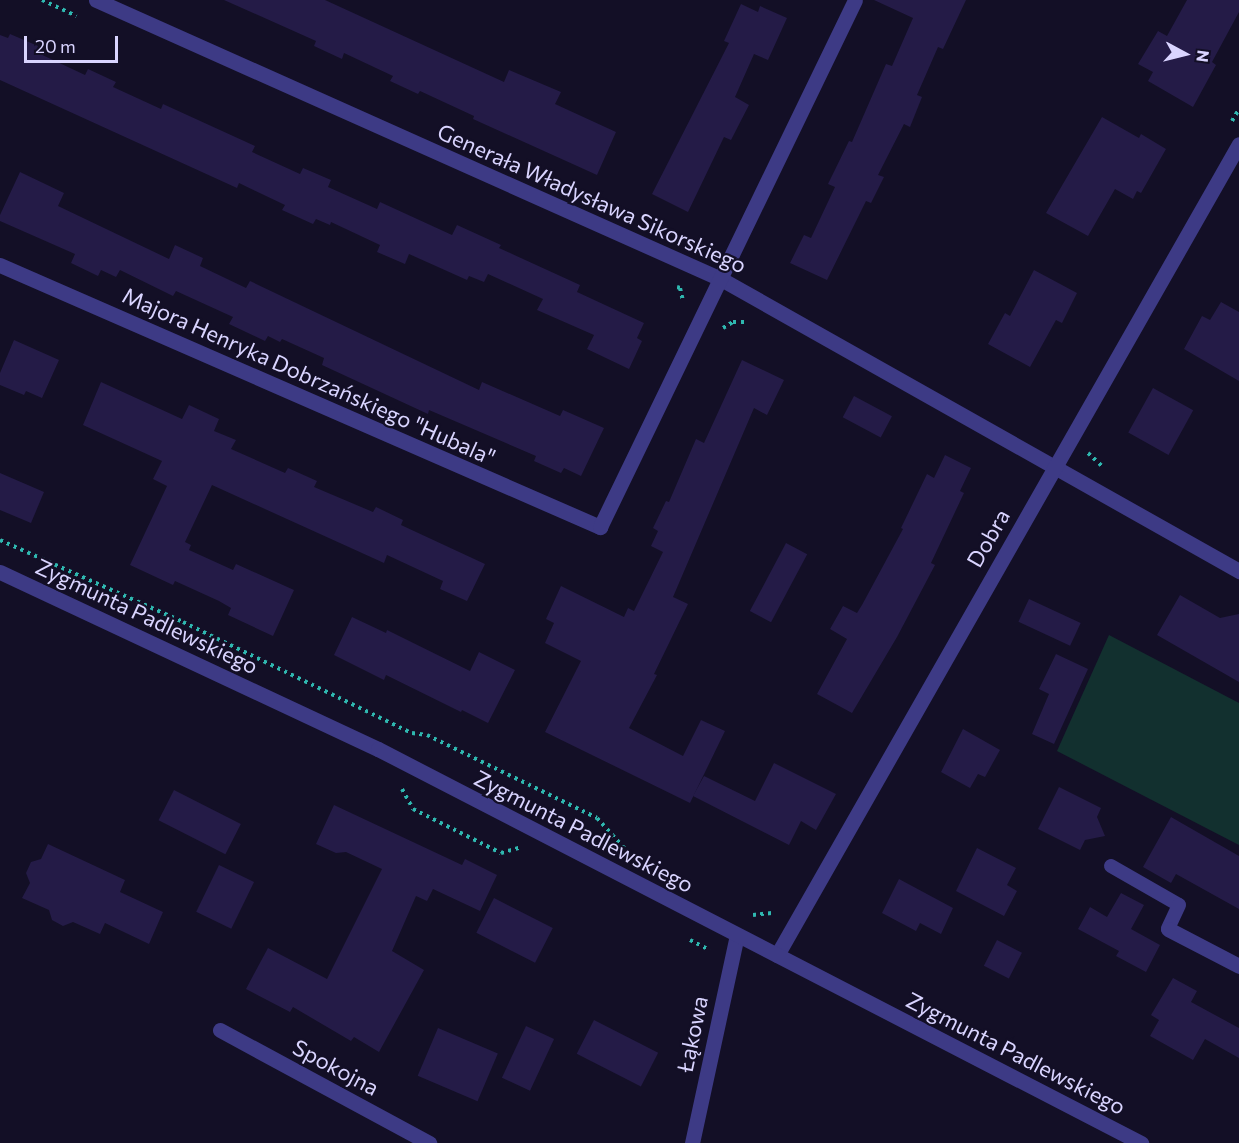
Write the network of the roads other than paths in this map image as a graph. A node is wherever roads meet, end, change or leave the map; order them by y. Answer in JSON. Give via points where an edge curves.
{"nodes":[{"id":1,"x":96,"y":0,"type":"edge"},
{"id":2,"x":855,"y":0,"type":"edge"},
{"id":3,"x":1239,"y":144,"type":"edge"},
{"id":4,"x":0,"y":266,"type":"edge"},
{"id":5,"x":721,"y":279,"type":"junction"},
{"id":6,"x":1053,"y":468,"type":"junction"},
{"id":7,"x":1239,"y":571,"type":"edge"},
{"id":8,"x":0,"y":573,"type":"edge"},
{"id":9,"x":1111,"y":866,"type":"dead end"},
{"id":10,"x":1168,"y":928,"type":"joint"},
{"id":11,"x":737,"y":935,"type":"junction"},
{"id":12,"x":777,"y":955,"type":"junction"},
{"id":13,"x":1239,"y":966,"type":"edge"},
{"id":14,"x":220,"y":1030,"type":"dead end"},
{"id":15,"x":429,"y":1143,"type":"edge"},
{"id":16,"x":692,"y":1143,"type":"edge"},
{"id":17,"x":1141,"y":1143,"type":"edge"}],
"edges":[{"from":1,"to":5,"type":"street","name":"Generała Władysława Sikorskiego"},
{"from":2,"to":5,"type":"street"},
{"from":3,"to":6,"type":"street","name":"Dobra"},
{"from":4,"to":5,"type":"street","name":"Majora Henryka Dobrzańskiego \"Hubala\"","via":[[600,527]]},
{"from":5,"to":6,"type":"street","name":"Generała Władysława Sikorskiego"},
{"from":6,"to":7,"type":"street","name":"Generała Władysława Sikorskiego"},
{"from":6,"to":12,"type":"street","name":"Dobra"},
{"from":8,"to":11,"type":"street","name":"Zygmunta Padlewskiego","via":[[378,749]]},
{"from":9,"to":10,"type":"lane","via":[[1179,905]]},
{"from":10,"to":13,"type":"street"},
{"from":11,"to":12,"type":"street","name":"Zygmunta Padlewskiego"},
{"from":11,"to":16,"type":"street","name":"Łąkowa"},
{"from":12,"to":17,"type":"street","name":"Zygmunta Padlewskiego"},
{"from":14,"to":15,"type":"street","name":"Spokojna"}]}
